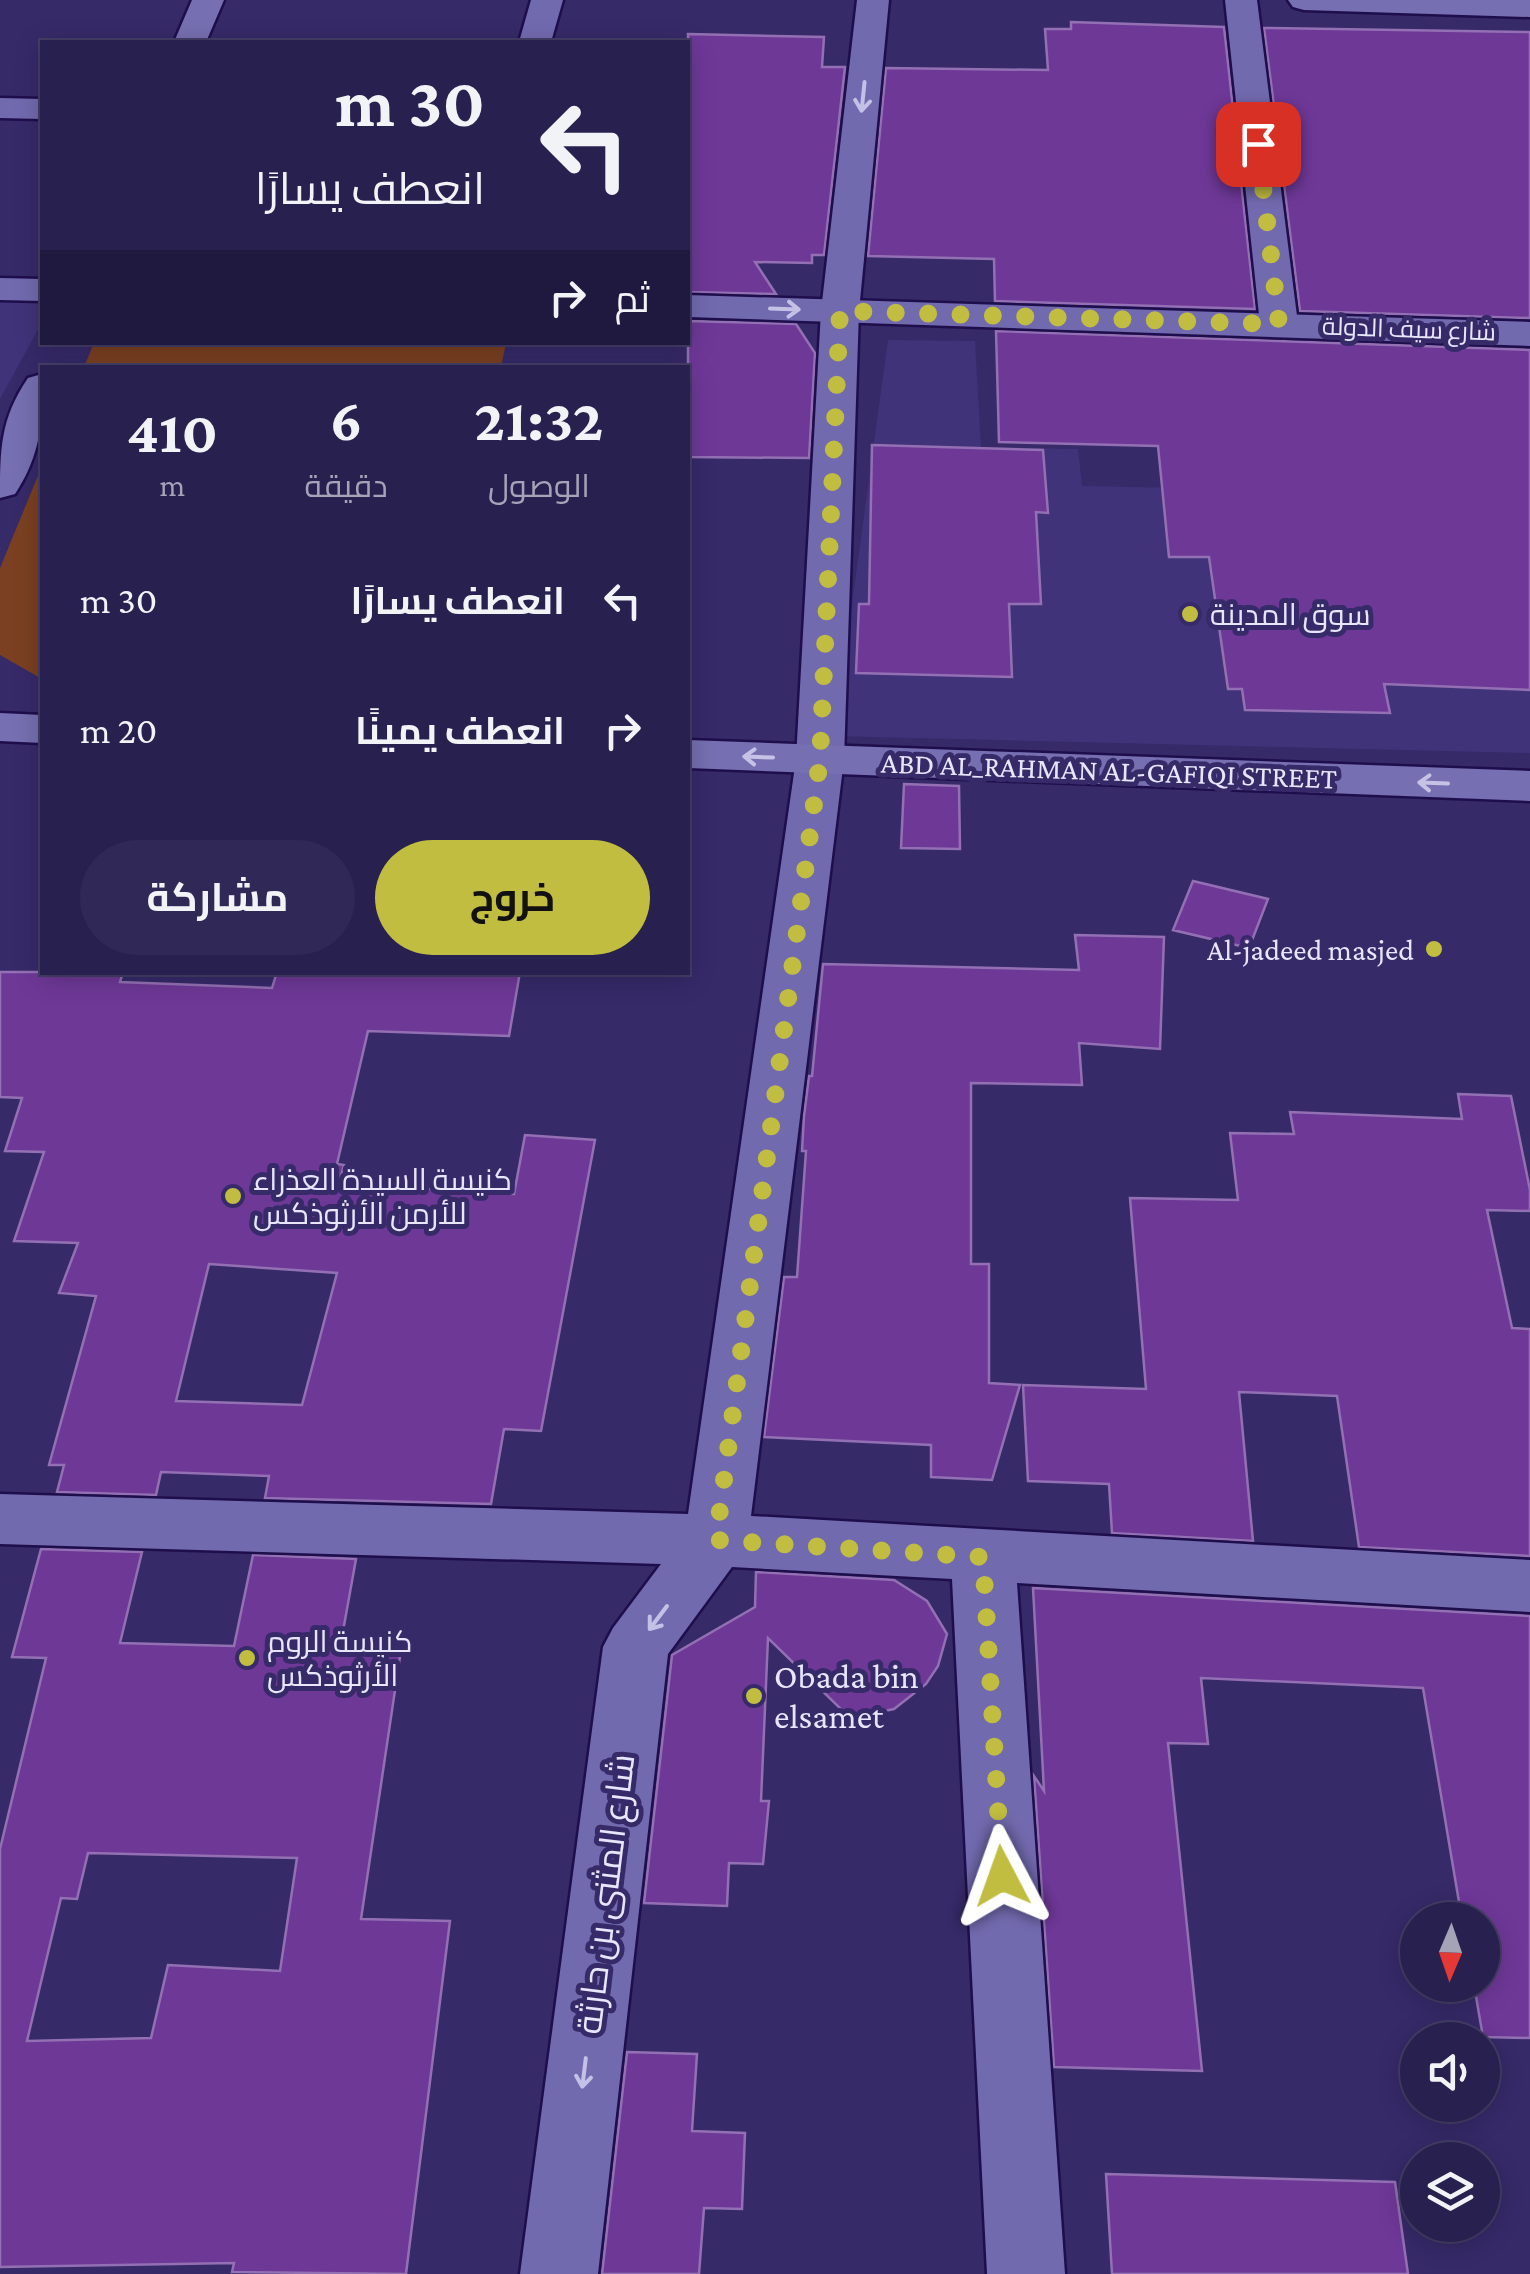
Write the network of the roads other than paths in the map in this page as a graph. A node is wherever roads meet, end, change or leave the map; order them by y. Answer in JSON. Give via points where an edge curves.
{"nodes":[{"id":1,"x":208,"y":0,"type":"edge"},
{"id":2,"x":547,"y":0,"type":"edge"},
{"id":3,"x":874,"y":0,"type":"edge"},
{"id":4,"x":1241,"y":0,"type":"edge"},
{"id":5,"x":1304,"y":0,"type":"edge"},
{"id":6,"x":1530,"y":7,"type":"edge"},
{"id":7,"x":191,"y":40,"type":"edge"},
{"id":8,"x":536,"y":40,"type":"edge"},
{"id":9,"x":0,"y":108,"type":"edge"},
{"id":10,"x":40,"y":109,"type":"edge"},
{"id":11,"x":0,"y":289,"type":"edge"},
{"id":12,"x":40,"y":290,"type":"edge"},
{"id":13,"x":690,"y":306,"type":"edge"},
{"id":14,"x":840,"y":311,"type":"junction"},
{"id":15,"x":1279,"y":324,"type":"junction"},
{"id":16,"x":1530,"y":334,"type":"edge"},
{"id":17,"x":40,"y":392,"type":"edge"},
{"id":18,"x":0,"y":485,"type":"edge"},
{"id":19,"x":0,"y":727,"type":"edge"},
{"id":20,"x":40,"y":728,"type":"edge"},
{"id":21,"x":690,"y":754,"type":"edge"},
{"id":22,"x":820,"y":759,"type":"junction"},
{"id":23,"x":1530,"y":786,"type":"edge"},
{"id":24,"x":0,"y":1520,"type":"edge"},
{"id":25,"x":716,"y":1540,"type":"junction"},
{"id":26,"x":983,"y":1557,"type":"junction"},
{"id":27,"x":1530,"y":1586,"type":"edge"},
{"id":28,"x":559,"y":2274,"type":"edge"},
{"id":29,"x":1026,"y":2274,"type":"edge"}],
"edges":[{"from":1,"to":7,"type":"main road"},
{"from":2,"to":8,"type":"street"},
{"from":3,"to":14,"type":"street","one_way":true},
{"from":4,"to":15,"type":"street"},
{"from":5,"to":6,"type":"main road"},
{"from":9,"to":10,"type":"street"},
{"from":11,"to":12,"type":"street"},
{"from":13,"to":14,"type":"street","name":"شارع سيف الدولة","one_way":true},
{"from":14,"to":15,"type":"street","name":"شارع سيف الدولة"},
{"from":14,"to":22,"type":"street"},
{"from":15,"to":16,"type":"street","name":"شارع سيف الدولة"},
{"from":17,"to":18,"type":"main road"},
{"from":19,"to":20,"type":"main road"},
{"from":22,"to":21,"type":"main road","name":"ABD AL_RAHMAN AL-GAFIQI STREET","one_way":true},
{"from":23,"to":22,"type":"main road","name":"ABD AL_RAHMAN AL-GAFIQI STREET","one_way":true},
{"from":22,"to":25,"type":"street"},
{"from":24,"to":25,"type":"street"},
{"from":25,"to":26,"type":"street"},
{"from":25,"to":28,"type":"street","name":"شارع المثنى بن حارثة","one_way":true,"via":[[636,1647]]},
{"from":26,"to":27,"type":"street"},
{"from":26,"to":29,"type":"street"}]}
